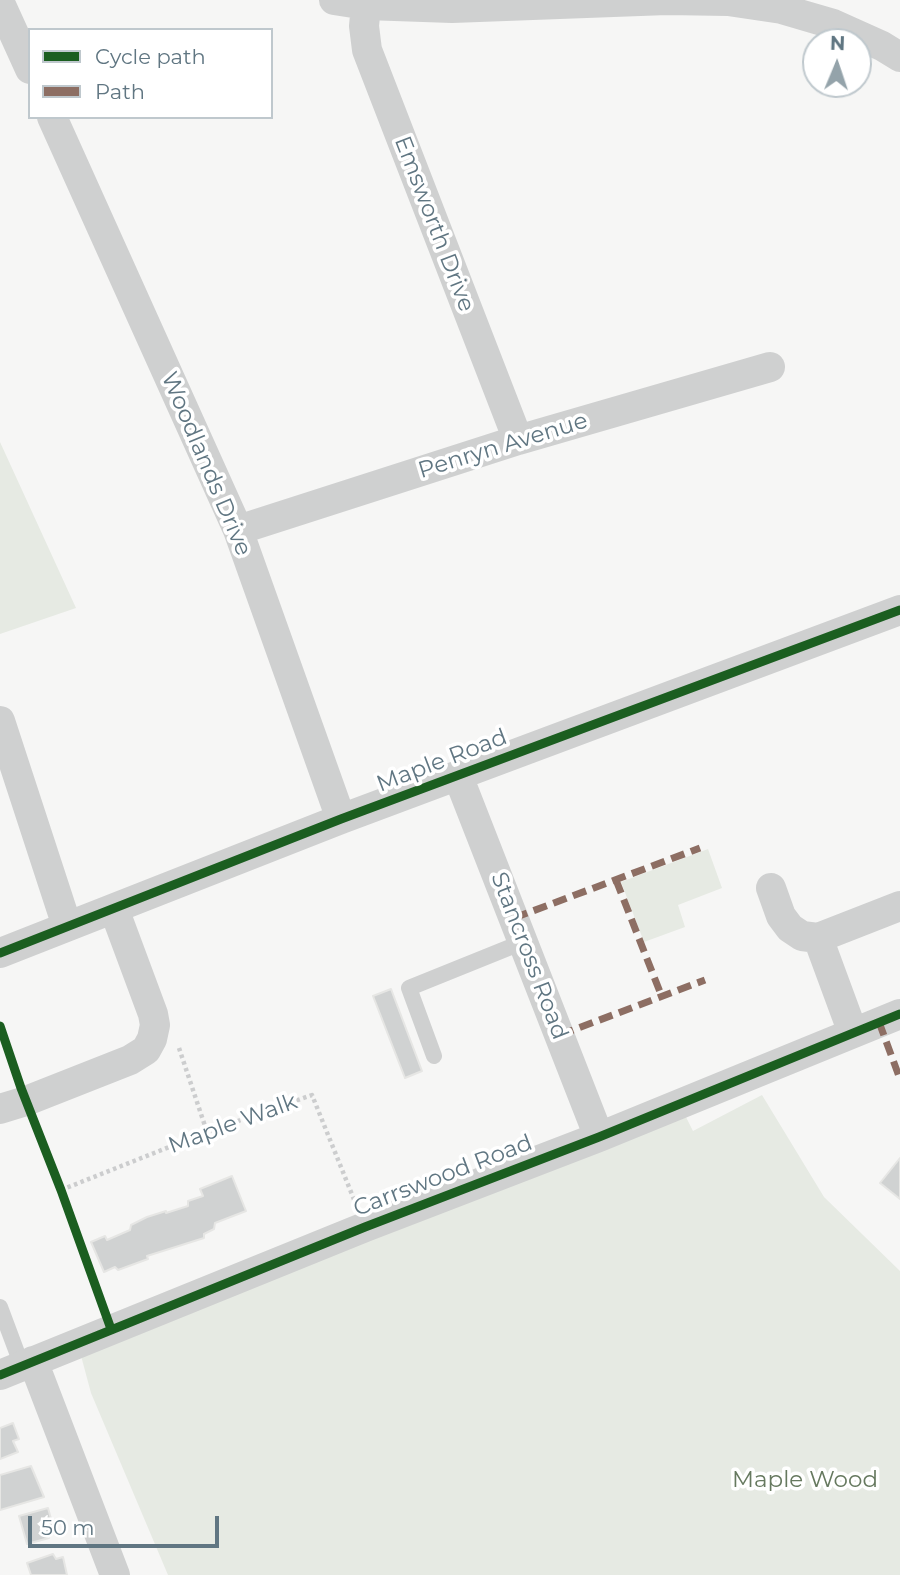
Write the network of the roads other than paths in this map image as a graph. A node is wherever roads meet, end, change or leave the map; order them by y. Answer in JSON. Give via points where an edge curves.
{"nodes":[{"id":1,"x":334,"y":0,"type":"edge"},
{"id":2,"x":0,"y":3,"type":"edge"},
{"id":3,"x":366,"y":5,"type":"junction"},
{"id":4,"x":900,"y":57,"type":"edge"},
{"id":5,"x":28,"y":65,"type":"edge"},
{"id":6,"x":53,"y":119,"type":"edge"},
{"id":7,"x":770,"y":367,"type":"dead end"},
{"id":8,"x":517,"y":440,"type":"junction"},
{"id":9,"x":238,"y":530,"type":"junction"},
{"id":10,"x":900,"y":610,"type":"edge"},
{"id":11,"x":0,"y":721,"type":"edge"},
{"id":12,"x":458,"y":775,"type":"junction"},
{"id":13,"x":341,"y":819,"type":"junction"},
{"id":14,"x":771,"y":888,"type":"dead end"},
{"id":15,"x":900,"y":906,"type":"edge"},
{"id":16,"x":114,"y":909,"type":"junction"},
{"id":17,"x":67,"y":926,"type":"junction"},
{"id":18,"x":818,"y":938,"type":"junction"},
{"id":19,"x":523,"y":942,"type":"junction"},
{"id":20,"x":0,"y":953,"type":"edge"},
{"id":21,"x":900,"y":1014,"type":"edge"},
{"id":22,"x":853,"y":1033,"type":"junction"},
{"id":23,"x":434,"y":1056,"type":"dead end"},
{"id":24,"x":0,"y":1109,"type":"edge"},
{"id":25,"x":599,"y":1137,"type":"junction"},
{"id":26,"x":0,"y":1307,"type":"edge"},
{"id":27,"x":18,"y":1367,"type":"edge"},
{"id":28,"x":115,"y":1575,"type":"edge"}],
"edges":[{"from":1,"to":3,"type":"street"},
{"from":2,"to":5,"type":"street"},
{"from":3,"to":4,"type":"street","via":[[452,8],[728,1],[782,9],[833,24]]},
{"from":3,"to":8,"type":"street","name":"Emsworth Drive","via":[[367,50]]},
{"from":6,"to":9,"type":"street","name":"Woodlands Drive"},
{"from":7,"to":8,"type":"street","name":"Penryn Avenue"},
{"from":8,"to":9,"type":"street","name":"Penryn Avenue"},
{"from":9,"to":13,"type":"street","name":"Woodlands Drive"},
{"from":10,"to":12,"type":"street","name":"Maple Road"},
{"from":11,"to":17,"type":"street"},
{"from":12,"to":13,"type":"street","name":"Maple Road"},
{"from":12,"to":19,"type":"street","name":"Stancross Road"},
{"from":13,"to":16,"type":"street","name":"Maple Road"},
{"from":14,"to":18,"type":"street","via":[[780,916],[790,928]]},
{"from":15,"to":18,"type":"street"},
{"from":16,"to":17,"type":"street","name":"Maple Road"},
{"from":16,"to":24,"type":"street","via":[[153,1014],[154,1030],[146,1050]]},
{"from":17,"to":20,"type":"street","name":"Maple Road"},
{"from":18,"to":22,"type":"street"},
{"from":19,"to":23,"type":"lane","via":[[409,988]]},
{"from":19,"to":25,"type":"street","name":"Stancross Road"},
{"from":21,"to":22,"type":"street","name":"Carrswood Road"},
{"from":22,"to":25,"type":"street","name":"Carrswood Road"},
{"from":25,"to":27,"type":"street","name":"Carrswood Road"},
{"from":26,"to":27,"type":"lane"},
{"from":27,"to":28,"type":"street"}]}
